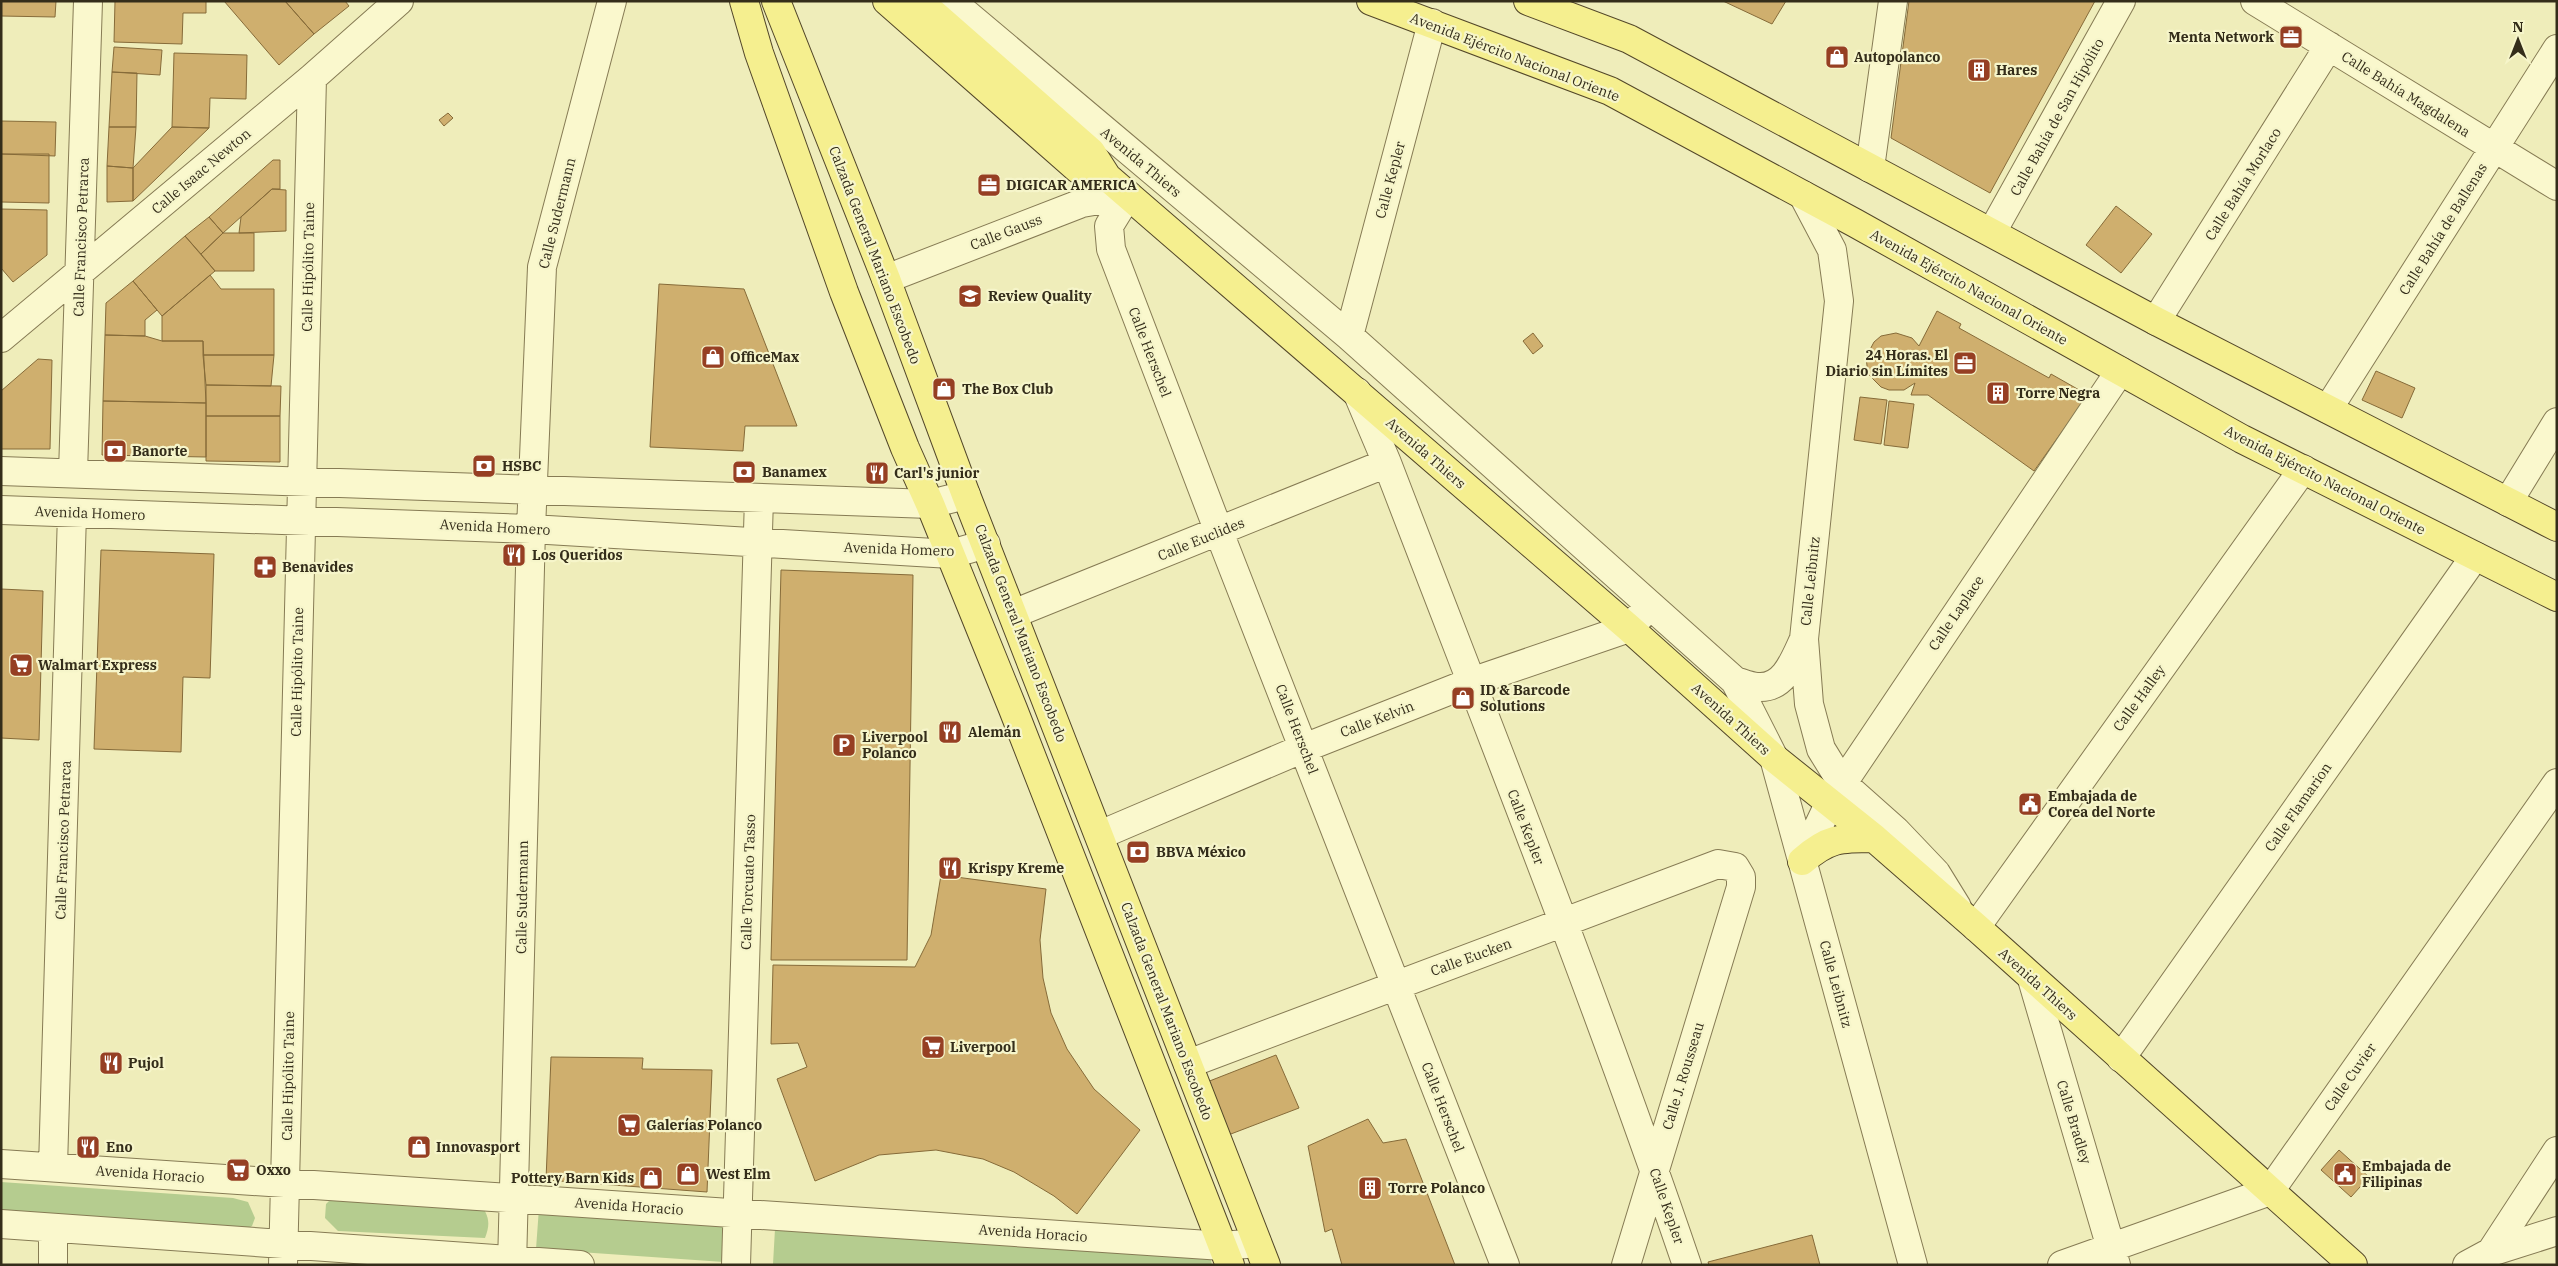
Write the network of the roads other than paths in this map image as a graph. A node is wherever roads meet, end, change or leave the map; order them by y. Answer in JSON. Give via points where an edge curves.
{"nodes":[{"id":1,"x":88,"y":1,"type":"edge"},
{"id":2,"x":399,"y":1,"type":"edge"},
{"id":3,"x":612,"y":1,"type":"edge"},
{"id":4,"x":744,"y":1,"type":"edge"},
{"id":5,"x":776,"y":1,"type":"edge"},
{"id":6,"x":887,"y":1,"type":"edge"},
{"id":7,"x":919,"y":1,"type":"edge"},
{"id":8,"x":951,"y":1,"type":"edge"},
{"id":9,"x":1371,"y":1,"type":"edge"},
{"id":10,"x":1528,"y":1,"type":"edge"},
{"id":11,"x":1893,"y":1,"type":"edge"},
{"id":12,"x":2121,"y":1,"type":"edge"},
{"id":13,"x":2256,"y":1,"type":"edge"},
{"id":14,"x":1432,"y":23,"type":"junction"},
{"id":15,"x":2329,"y":46,"type":"junction"},
{"id":16,"x":2557,"y":49,"type":"edge"},
{"id":17,"x":312,"y":78,"type":"junction"},
{"id":18,"x":2494,"y":148,"type":"junction"},
{"id":19,"x":1870,"y":168,"type":"junction"},
{"id":20,"x":1107,"y":177,"type":"junction"},
{"id":21,"x":2557,"y":186,"type":"edge"},
{"id":22,"x":1128,"y":195,"type":"junction"},
{"id":23,"x":1803,"y":195,"type":"junction"},
{"id":24,"x":1992,"y":232,"type":"junction"},
{"id":25,"x":80,"y":273,"type":"junction"},
{"id":26,"x":886,"y":279,"type":"junction"},
{"id":27,"x":2156,"y":321,"type":"junction"},
{"id":28,"x":1348,"y":336,"type":"junction"},
{"id":29,"x":1,"y":338,"type":"edge"},
{"id":30,"x":2120,"y":371,"type":"junction"},
{"id":31,"x":1357,"y":392,"type":"junction"},
{"id":32,"x":2328,"y":409,"type":"junction"},
{"id":33,"x":2557,"y":422,"type":"edge"},
{"id":34,"x":1387,"y":463,"type":"junction"},
{"id":35,"x":2303,"y":470,"type":"junction"},
{"id":36,"x":1,"y":471,"type":"edge"},
{"id":37,"x":73,"y":473,"type":"junction"},
{"id":38,"x":303,"y":481,"type":"junction"},
{"id":39,"x":533,"y":490,"type":"junction"},
{"id":40,"x":966,"y":495,"type":"junction"},
{"id":41,"x":759,"y":498,"type":"junction"},
{"id":42,"x":2508,"y":502,"type":"junction"},
{"id":43,"x":930,"y":504,"type":"junction"},
{"id":44,"x":1,"y":510,"type":"edge"},
{"id":45,"x":72,"y":513,"type":"junction"},
{"id":46,"x":300,"y":519,"type":"junction"},
{"id":47,"x":2557,"y":527,"type":"edge"},
{"id":48,"x":531,"y":529,"type":"junction"},
{"id":49,"x":1219,"y":532,"type":"junction"},
{"id":50,"x":758,"y":544,"type":"junction"},
{"id":51,"x":986,"y":544,"type":"junction"},
{"id":52,"x":950,"y":554,"type":"junction"},
{"id":53,"x":2475,"y":556,"type":"junction"},
{"id":54,"x":2557,"y":597,"type":"edge"},
{"id":55,"x":1651,"y":604,"type":"junction"},
{"id":56,"x":1013,"y":614,"type":"junction"},
{"id":57,"x":1629,"y":628,"type":"junction"},
{"id":58,"x":1804,"y":639,"type":"junction"},
{"id":59,"x":1735,"y":681,"type":"junction"},
{"id":60,"x":1471,"y":682,"type":"junction"},
{"id":61,"x":1304,"y":748,"type":"junction"},
{"id":62,"x":1774,"y":758,"type":"junction"},
{"id":63,"x":2557,"y":783,"type":"edge"},
{"id":64,"x":1836,"y":793,"type":"junction"},
{"id":65,"x":1100,"y":835,"type":"junction"},
{"id":66,"x":1874,"y":838,"type":"junction"},
{"id":67,"x":1802,"y":861,"type":"junction"},
{"id":68,"x":1741,"y":887,"type":"joint"},
{"id":69,"x":1562,"y":923,"type":"junction"},
{"id":70,"x":1970,"y":923,"type":"junction"},
{"id":71,"x":2032,"y":979,"type":"junction"},
{"id":72,"x":1396,"y":985,"type":"junction"},
{"id":73,"x":2121,"y":1058,"type":"junction"},
{"id":74,"x":1188,"y":1064,"type":"junction"},
{"id":75,"x":2557,"y":1151,"type":"edge"},
{"id":76,"x":1,"y":1164,"type":"edge"},
{"id":77,"x":54,"y":1167,"type":"junction"},
{"id":78,"x":1654,"y":1169,"type":"junction"},
{"id":79,"x":286,"y":1183,"type":"junction"},
{"id":80,"x":2270,"y":1191,"type":"junction"},
{"id":81,"x":514,"y":1198,"type":"junction"},
{"id":82,"x":738,"y":1213,"type":"junction"},
{"id":83,"x":1,"y":1224,"type":"edge"},
{"id":84,"x":53,"y":1228,"type":"junction"},
{"id":85,"x":2557,"y":1232,"type":"edge"},
{"id":86,"x":2491,"y":1252,"type":"junction"},
{"id":87,"x":283,"y":1254,"type":"edge"},
{"id":88,"x":1262,"y":1254,"type":"edge"},
{"id":89,"x":1226,"y":1255,"type":"edge"},
{"id":90,"x":2114,"y":1256,"type":"edge"},
{"id":91,"x":512,"y":1262,"type":"edge"},
{"id":92,"x":52,"y":1265,"type":"edge"},
{"id":93,"x":580,"y":1265,"type":"edge"},
{"id":94,"x":736,"y":1265,"type":"edge"},
{"id":95,"x":1505,"y":1265,"type":"edge"},
{"id":96,"x":1626,"y":1265,"type":"edge"},
{"id":97,"x":1687,"y":1265,"type":"edge"},
{"id":98,"x":1913,"y":1265,"type":"edge"},
{"id":99,"x":2062,"y":1265,"type":"edge"},
{"id":100,"x":2353,"y":1265,"type":"edge"},
{"id":101,"x":2467,"y":1265,"type":"edge"}],
"edges":[{"from":1,"to":25,"type":"street","name":"Calle Francisco Petrarca"},
{"from":2,"to":17,"type":"street","name":"Calle Isaac Newton"},
{"from":3,"to":39,"type":"street","name":"Calle Sudermann","via":[[542,268]]},
{"from":4,"to":43,"type":"main road","via":[[759,53],[844,292]]},
{"from":5,"to":26,"type":"main road","name":"Calzada General Mariano Escobedo"},
{"from":6,"to":20,"type":"main road","via":[[1078,169]]},
{"from":7,"to":20,"type":"main road","via":[[1091,152]]},
{"from":8,"to":28,"type":"street","name":"Avenida Thiers"},
{"from":9,"to":14,"type":"main road","name":"Avenida Ejército Nacional Oriente"},
{"from":10,"to":19,"type":"main road","via":[[1629,39]]},
{"from":11,"to":19,"type":"street"},
{"from":12,"to":24,"type":"street","name":"Calle Bahía de San Hipólito"},
{"from":13,"to":15,"type":"street","name":"Calle Bahía Magdalena"},
{"from":14,"to":23,"type":"main road","name":"Avenida Ejército Nacional Oriente","via":[[1610,91]]},
{"from":14,"to":28,"type":"street","name":"Calle Kepler"},
{"from":15,"to":18,"type":"street","name":"Calle Bahía Magdalena"},
{"from":15,"to":27,"type":"street","name":"Calle Bahía Morlaco"},
{"from":16,"to":18,"type":"street","name":"Calle Bahía de Ballenas"},
{"from":17,"to":25,"type":"street","name":"Calle Isaac Newton"},
{"from":17,"to":38,"type":"street","name":"Calle Hipólito Taine"},
{"from":18,"to":21,"type":"street","name":"Calle Bahía Magdalena"},
{"from":18,"to":32,"type":"street","name":"Calle Bahía de Ballenas"},
{"from":19,"to":24,"type":"main road"},
{"from":20,"to":22,"type":"main road","name":"Avenida Thiers"},
{"from":22,"to":26,"type":"street","name":"Calle Gauss","via":[[1082,202]]},
{"from":22,"to":31,"type":"main road","name":"Avenida Thiers"},
{"from":22,"to":49,"type":"street","name":"Calle Herschel","via":[[1109,226],[1111,249]]},
{"from":23,"to":30,"type":"main road","name":"Avenida Ejército Nacional Oriente"},
{"from":23,"to":58,"type":"street","name":"Calle Leibnitz","via":[[1832,250],[1839,301]]},
{"from":24,"to":27,"type":"main road"},
{"from":25,"to":29,"type":"street","name":"Calle Isaac Newton"},
{"from":25,"to":37,"type":"street","name":"Calle Francisco Petrarca"},
{"from":26,"to":40,"type":"main road","name":"Calzada General Mariano Escobedo"},
{"from":27,"to":32,"type":"main road"},
{"from":28,"to":55,"type":"street","name":"Avenida Thiers"},
{"from":30,"to":35,"type":"main road","name":"Avenida Ejército Nacional Oriente"},
{"from":30,"to":64,"type":"street","name":"Calle Laplace"},
{"from":31,"to":34,"type":"street","name":"Calle Kepler"},
{"from":31,"to":57,"type":"main road","name":"Avenida Thiers"},
{"from":32,"to":42,"type":"main road"},
{"from":33,"to":42,"type":"street"},
{"from":34,"to":49,"type":"street","name":"Calle Euclides"},
{"from":34,"to":60,"type":"street","name":"Calle Kepler"},
{"from":35,"to":53,"type":"main road","name":"Avenida Ejército Nacional Oriente"},
{"from":35,"to":70,"type":"street","name":"Calle Halley"},
{"from":36,"to":37,"type":"street"},
{"from":37,"to":38,"type":"street"},
{"from":38,"to":39,"type":"street"},
{"from":38,"to":46,"type":"street","name":"Calle Hipólito Taine"},
{"from":39,"to":41,"type":"street"},
{"from":39,"to":48,"type":"street","name":"Calle Sudermann"},
{"from":40,"to":43,"type":"street"},
{"from":40,"to":51,"type":"main road","name":"Calzada General Mariano Escobedo"},
{"from":41,"to":43,"type":"street"},
{"from":41,"to":50,"type":"street","name":"Calle Torcuato Tasso"},
{"from":42,"to":47,"type":"main road"},
{"from":43,"to":52,"type":"main road"},
{"from":44,"to":45,"type":"street","name":"Avenida Homero"},
{"from":45,"to":46,"type":"street","name":"Avenida Homero"},
{"from":45,"to":77,"type":"street","name":"Calle Francisco Petrarca"},
{"from":46,"to":48,"type":"street","name":"Avenida Homero"},
{"from":46,"to":79,"type":"street","name":"Calle Hipólito Taine"},
{"from":48,"to":50,"type":"street","name":"Avenida Homero"},
{"from":48,"to":81,"type":"street","name":"Calle Sudermann"},
{"from":49,"to":56,"type":"street","name":"Calle Euclides"},
{"from":49,"to":61,"type":"street","name":"Calle Herschel"},
{"from":50,"to":52,"type":"street","name":"Avenida Homero"},
{"from":50,"to":82,"type":"street","name":"Calle Torcuato Tasso"},
{"from":51,"to":52,"type":"street","name":"Avenida Homero"},
{"from":51,"to":56,"type":"main road","name":"Calzada General Mariano Escobedo"},
{"from":52,"to":89,"type":"main road"},
{"from":53,"to":54,"type":"main road","name":"Avenida Ejército Nacional Oriente"},
{"from":53,"to":73,"type":"street","name":"Calle Flamarion"},
{"from":55,"to":57,"type":"street","name":"Calle Kelvin"},
{"from":55,"to":59,"type":"street","name":"Avenida Thiers"},
{"from":56,"to":65,"type":"main road","name":"Calzada General Mariano Escobedo"},
{"from":57,"to":60,"type":"street","name":"Calle Kelvin"},
{"from":57,"to":62,"type":"main road","name":"Avenida Thiers"},
{"from":58,"to":59,"type":"street","via":[[1791,668],[1777,682],[1768,687],[1758,687]]},
{"from":58,"to":64,"type":"street","name":"Calle Leibnitz","via":[[1809,704]]},
{"from":59,"to":62,"type":"street","name":"Calle Leibnitz"},
{"from":60,"to":61,"type":"street","name":"Calle Kelvin"},
{"from":60,"to":69,"type":"street","name":"Calle Kepler"},
{"from":61,"to":65,"type":"street","name":"Calle Kelvin"},
{"from":61,"to":72,"type":"street","name":"Calle Herschel"},
{"from":62,"to":64,"type":"main road","name":"Avenida Thiers"},
{"from":62,"to":67,"type":"street","name":"Calle Leibnitz"},
{"from":63,"to":80,"type":"street","name":"Calle Cuvier"},
{"from":64,"to":66,"type":"main road","name":"Avenida Thiers"},
{"from":64,"to":67,"type":"street","name":"Calle Laplace"},
{"from":64,"to":70,"type":"street","name":"Calle Leibnitz","via":[[1896,831],[1936,873]]},
{"from":65,"to":74,"type":"main road","name":"Calzada General Mariano Escobedo"},
{"from":66,"to":67,"type":"main road","via":[[1830,841]]},
{"from":66,"to":70,"type":"main road","name":"Avenida Thiers"},
{"from":67,"to":98,"type":"street","name":"Calle Leibnitz"},
{"from":68,"to":69,"type":"street","name":"Calle Eucken","via":[[1741,877],[1735,867],[1718,864]]},
{"from":68,"to":78,"type":"street","name":"Calle J. Rousseau"},
{"from":69,"to":72,"type":"street","name":"Calle Eucken"},
{"from":69,"to":78,"type":"street","name":"Calle Kepler"},
{"from":70,"to":71,"type":"main road","name":"Avenida Thiers"},
{"from":71,"to":73,"type":"main road","name":"Avenida Thiers"},
{"from":71,"to":90,"type":"street","name":"Calle Bradley"},
{"from":72,"to":74,"type":"street","name":"Calle Eucken"},
{"from":72,"to":95,"type":"street","name":"Calle Herschel"},
{"from":73,"to":80,"type":"main road","name":"Avenida Thiers"},
{"from":74,"to":88,"type":"main road","name":"Calzada General Mariano Escobedo"},
{"from":75,"to":86,"type":"street"},
{"from":76,"to":77,"type":"street","name":"Avenida Horacio"},
{"from":77,"to":79,"type":"street","name":"Avenida Horacio"},
{"from":78,"to":96,"type":"street","name":"Calle J. Rousseau"},
{"from":78,"to":97,"type":"street","name":"Calle Kepler"},
{"from":79,"to":81,"type":"street","name":"Avenida Horacio"},
{"from":79,"to":87,"type":"street","name":"Calle Hipólito Taine"},
{"from":80,"to":90,"type":"street"},
{"from":80,"to":100,"type":"main road","name":"Avenida Thiers"},
{"from":81,"to":82,"type":"street","name":"Avenida Horacio"},
{"from":81,"to":91,"type":"street","name":"Calle Sudermann"},
{"from":82,"to":89,"type":"street","name":"Avenida Horacio"},
{"from":82,"to":94,"type":"street","name":"Calle Torcuato Tasso"},
{"from":83,"to":84,"type":"street"},
{"from":84,"to":87,"type":"street"},
{"from":84,"to":92,"type":"street"},
{"from":85,"to":86,"type":"street"},
{"from":86,"to":101,"type":"street"},
{"from":87,"to":91,"type":"street"},
{"from":88,"to":89,"type":"street","name":"Avenida Horacio"},
{"from":90,"to":99,"type":"street"},
{"from":91,"to":93,"type":"street"}]}
